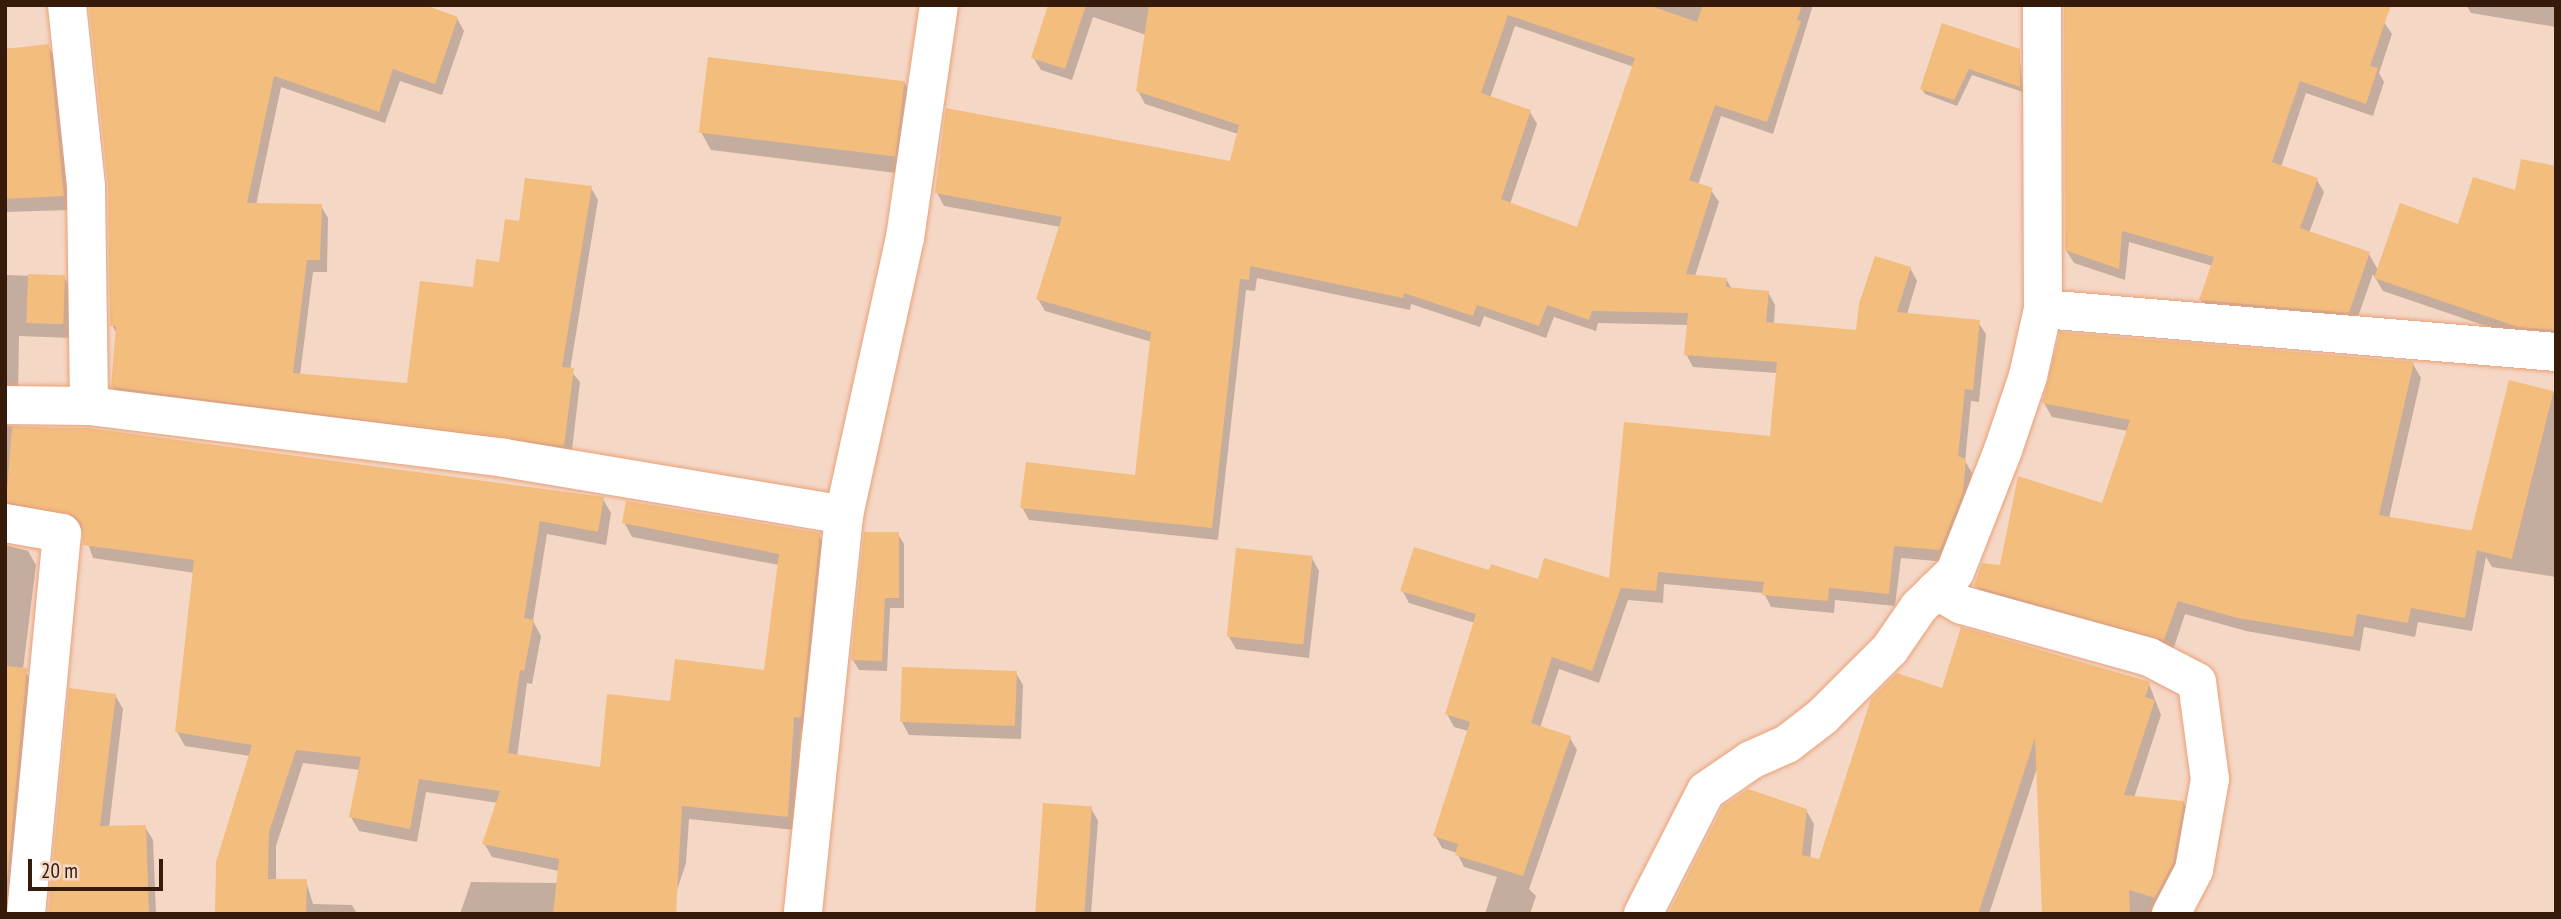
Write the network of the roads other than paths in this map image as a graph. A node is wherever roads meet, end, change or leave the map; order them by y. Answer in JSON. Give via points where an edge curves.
{"nodes":[{"id":1,"x":66,"y":5,"type":"edge"},
{"id":2,"x":939,"y":5,"type":"edge"},
{"id":3,"x":2042,"y":5,"type":"edge"},
{"id":4,"x":2043,"y":309,"type":"junction"},
{"id":5,"x":2556,"y":352,"type":"edge"},
{"id":6,"x":5,"y":405,"type":"edge"},
{"id":7,"x":89,"y":406,"type":"junction"},
{"id":8,"x":844,"y":515,"type":"junction"},
{"id":9,"x":5,"y":523,"type":"edge"},
{"id":10,"x":1936,"y":590,"type":"junction"},
{"id":11,"x":26,"y":914,"type":"edge"},
{"id":12,"x":803,"y":914,"type":"edge"},
{"id":13,"x":1643,"y":914,"type":"edge"},
{"id":14,"x":2171,"y":914,"type":"edge"}],
"edges":[{"from":1,"to":7,"type":"street","via":[[86,187]]},
{"from":2,"to":8,"type":"street","via":[[905,238]]},
{"from":3,"to":4,"type":"street"},
{"from":4,"to":5,"type":"street"},
{"from":4,"to":10,"type":"street","via":[[2028,376],[2003,450],[1955,572]]},
{"from":6,"to":7,"type":"street"},
{"from":7,"to":8,"type":"street","via":[[504,458]]},
{"from":8,"to":12,"type":"street"},
{"from":9,"to":11,"type":"street","via":[[62,533]]},
{"from":10,"to":13,"type":"street","via":[[1890,649],[1822,716],[1787,744],[1751,760],[1706,791]]},
{"from":10,"to":14,"type":"street","via":[[1962,605],[2148,657],[2197,682],[2210,779],[2194,870]]}]}
